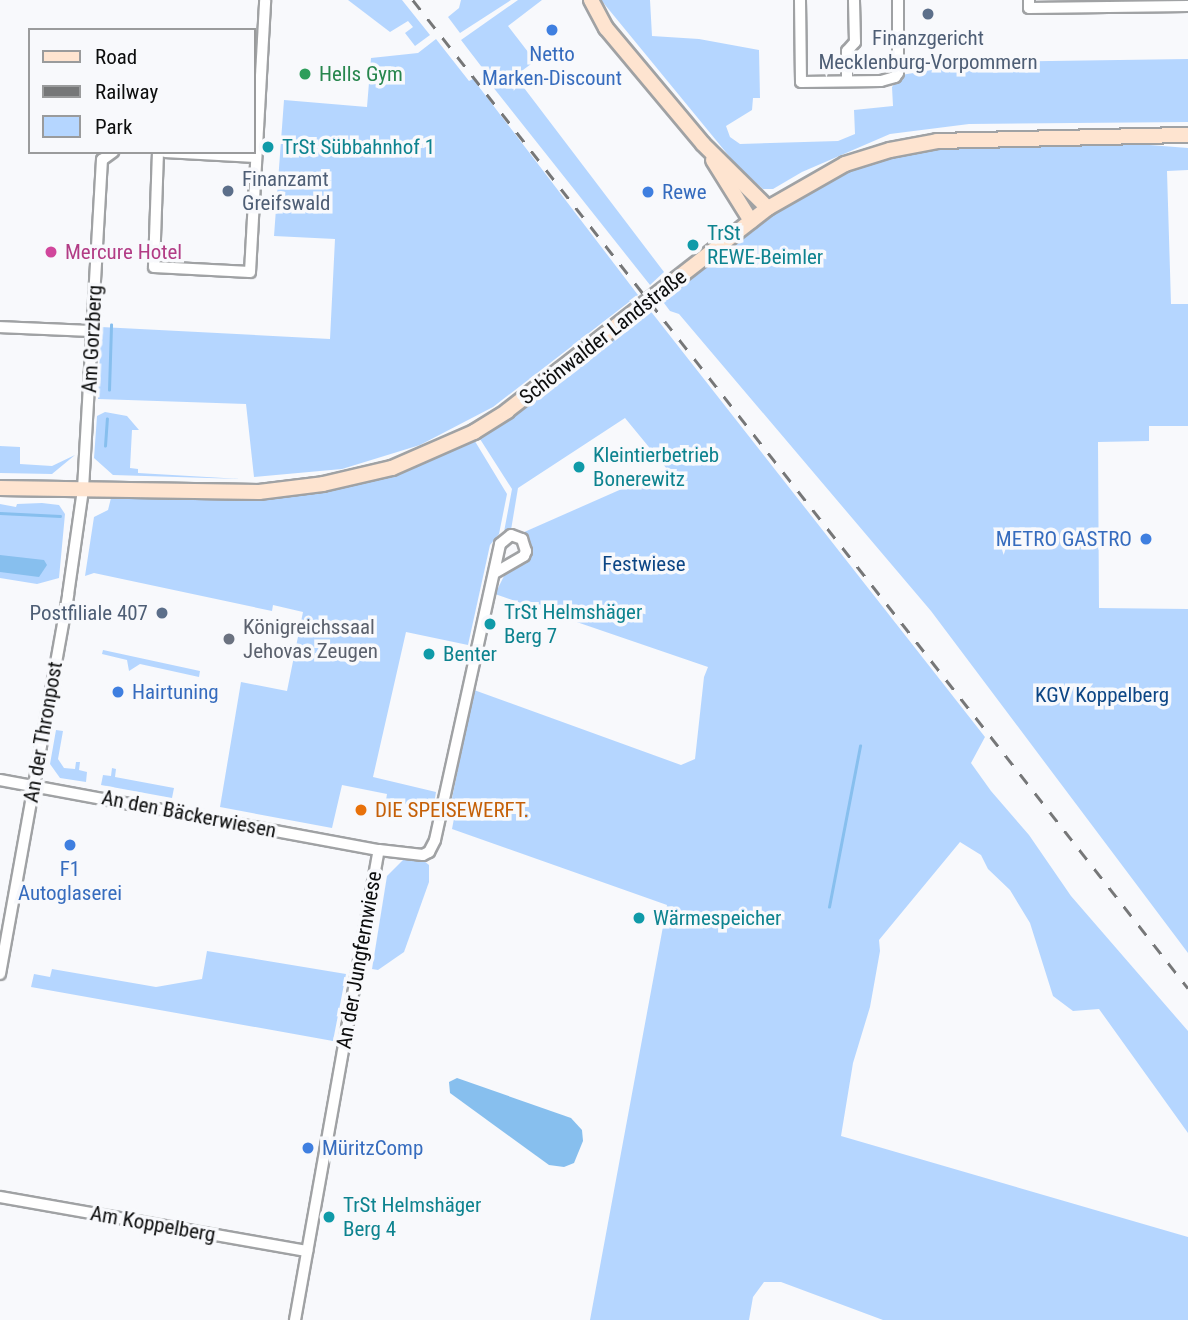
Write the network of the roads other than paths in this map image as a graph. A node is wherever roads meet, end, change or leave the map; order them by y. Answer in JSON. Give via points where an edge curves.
{"nodes":[{"id":1,"x":265,"y":0,"type":"edge"},
{"id":2,"x":591,"y":0,"type":"edge"},
{"id":3,"x":800,"y":0,"type":"edge"},
{"id":4,"x":854,"y":0,"type":"edge"},
{"id":5,"x":898,"y":0,"type":"edge"},
{"id":6,"x":1029,"y":4,"type":"edge"},
{"id":7,"x":1188,"y":6,"type":"edge"},
{"id":8,"x":847,"y":81,"type":"junction"},
{"id":9,"x":1188,"y":135,"type":"edge"},
{"id":10,"x":256,"y":141,"type":"edge"},
{"id":11,"x":703,"y":144,"type":"junction"},
{"id":12,"x":110,"y":154,"type":"edge"},
{"id":13,"x":158,"y":154,"type":"edge"},
{"id":14,"x":201,"y":154,"type":"edge"},
{"id":15,"x":255,"y":154,"type":"edge"},
{"id":16,"x":255,"y":157,"type":"junction"},
{"id":17,"x":768,"y":208,"type":"junction"},
{"id":18,"x":751,"y":221,"type":"junction"},
{"id":19,"x":0,"y":327,"type":"edge"},
{"id":20,"x":92,"y":331,"type":"junction"},
{"id":21,"x":0,"y":488,"type":"edge"},
{"id":22,"x":83,"y":489,"type":"junction"},
{"id":23,"x":494,"y":573,"type":"dead end"},
{"id":24,"x":0,"y":780,"type":"edge"},
{"id":25,"x":34,"y":786,"type":"junction"},
{"id":26,"x":379,"y":850,"type":"junction"},
{"id":27,"x":0,"y":974,"type":"edge"},
{"id":28,"x":0,"y":1197,"type":"edge"},
{"id":29,"x":307,"y":1251,"type":"junction"},
{"id":30,"x":295,"y":1320,"type":"edge"}],
"edges":[{"from":1,"to":10,"type":"street"},
{"from":2,"to":11,"type":"main road","via":[[606,28]]},
{"from":3,"to":8,"type":"street","via":[[802,82]]},
{"from":4,"to":8,"type":"street","via":[[855,41],[846,51]]},
{"from":5,"to":8,"type":"street","via":[[898,73],[881,81]]},
{"from":6,"to":7,"type":"street"},
{"from":9,"to":17,"type":"main road","name":"Schönwalder Landstraße","via":[[915,144],[845,164]]},
{"from":11,"to":17,"type":"main road"},
{"from":11,"to":18,"type":"main road"},
{"from":12,"to":20,"type":"street","name":"Am Gorzberg","via":[[102,160]]},
{"from":13,"to":16,"type":"street","via":[[154,267],[250,272]]},
{"from":14,"to":16,"type":"street"},
{"from":15,"to":16,"type":"street"},
{"from":17,"to":18,"type":"main road","name":"Schönwalder Landstraße"},
{"from":18,"to":22,"type":"main road","name":"Schönwalder Landstraße","via":[[507,411],[426,455],[359,477],[259,492]]},
{"from":19,"to":20,"type":"street"},
{"from":20,"to":22,"type":"street","name":"Am Gorzberg"},
{"from":21,"to":22,"type":"main road","name":"Schönwalder Landstraße"},
{"from":22,"to":25,"type":"street","name":"An der Thronpost"},
{"from":23,"to":26,"type":"street","name":"An der Jungfernwiese","via":[[433,846],[416,855]]},
{"from":24,"to":25,"type":"street","name":"An den Bäckerwiesen"},
{"from":25,"to":26,"type":"street","name":"An den Bäckerwiesen"},
{"from":25,"to":27,"type":"street","name":"An der Thronpost"},
{"from":26,"to":29,"type":"street","name":"An der Jungfernwiese"},
{"from":28,"to":29,"type":"street","name":"Am Koppelberg"},
{"from":29,"to":30,"type":"street","name":"An der Jungfernwiese"}]}
